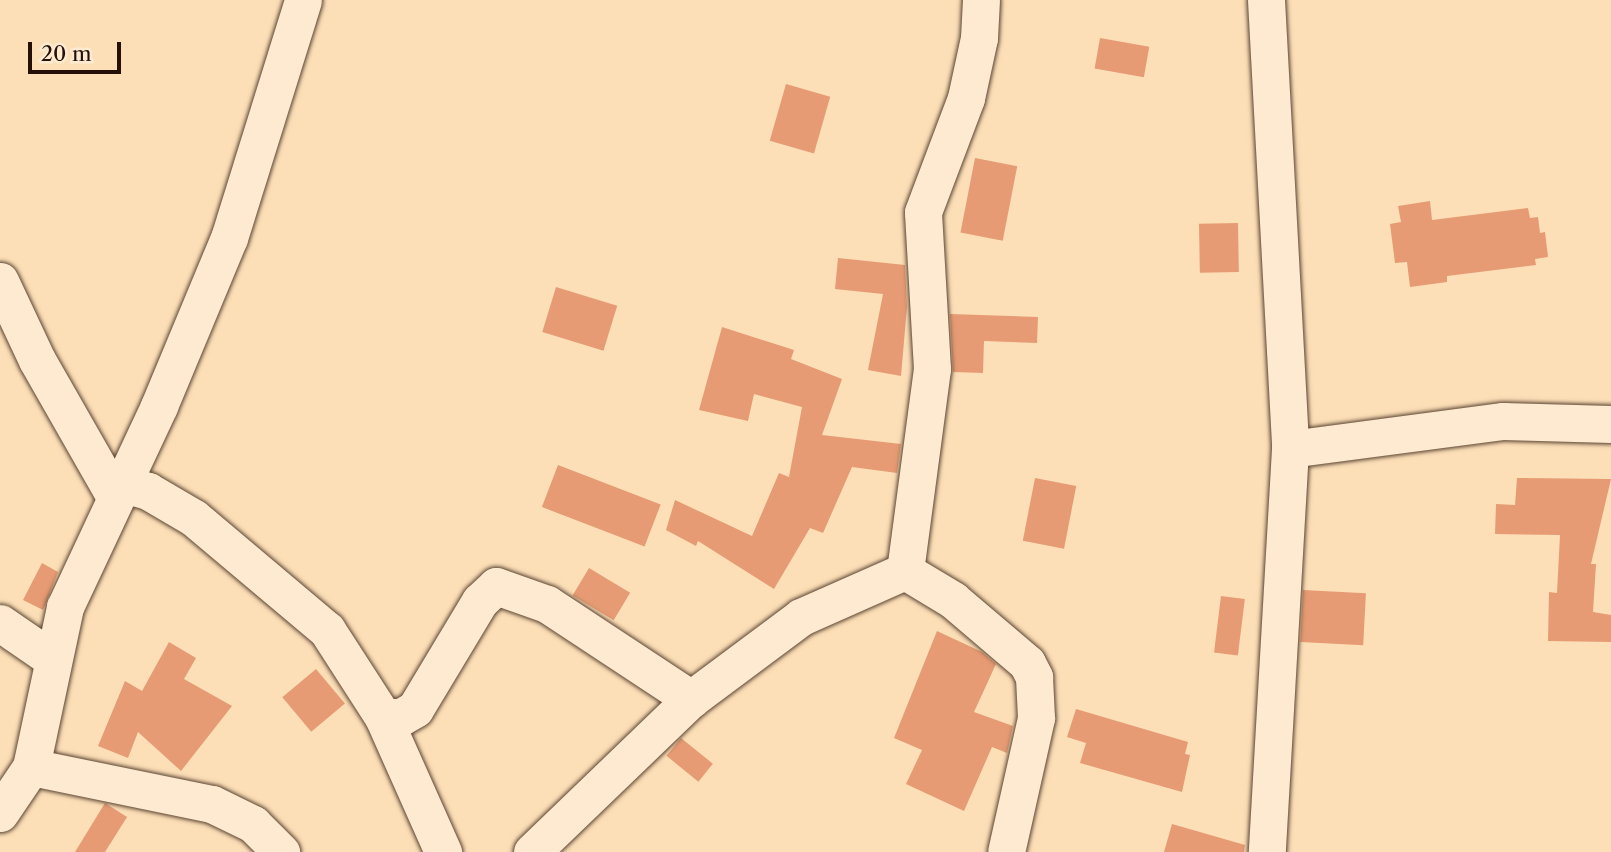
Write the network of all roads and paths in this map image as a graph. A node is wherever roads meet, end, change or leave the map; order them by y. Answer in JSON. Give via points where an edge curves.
{"nodes":[{"id":1,"x":303,"y":0,"type":"edge"},
{"id":2,"x":981,"y":0,"type":"edge"},
{"id":3,"x":1266,"y":0,"type":"edge"},
{"id":4,"x":0,"y":281,"type":"edge"},
{"id":5,"x":1611,"y":425,"type":"edge"},
{"id":6,"x":1290,"y":449,"type":"junction"},
{"id":7,"x":118,"y":491,"type":"junction"},
{"id":8,"x":905,"y":571,"type":"junction"},
{"id":9,"x":0,"y":623,"type":"edge"},
{"id":10,"x":51,"y":658,"type":"junction"},
{"id":11,"x":691,"y":699,"type":"junction"},
{"id":12,"x":383,"y":717,"type":"junction"},
{"id":13,"x":31,"y":767,"type":"junction"},
{"id":14,"x":0,"y":813,"type":"edge"},
{"id":15,"x":281,"y":852,"type":"edge"},
{"id":16,"x":443,"y":852,"type":"edge"},
{"id":17,"x":532,"y":852,"type":"edge"},
{"id":18,"x":1006,"y":852,"type":"edge"},
{"id":19,"x":1267,"y":852,"type":"edge"}],
"edges":[{"from":1,"to":7,"type":"street","via":[[229,238]]},
{"from":2,"to":8,"type":"street","via":[[966,99],[923,212],[932,369]]},
{"from":3,"to":6,"type":"street"},
{"from":4,"to":7,"type":"street","via":[[37,360]]},
{"from":5,"to":6,"type":"street","via":[[1503,421]]},
{"from":6,"to":19,"type":"street"},
{"from":7,"to":10,"type":"street","via":[[65,607]]},
{"from":7,"to":12,"type":"street","via":[[148,491],[194,518],[308,612],[327,630]]},
{"from":8,"to":11,"type":"street","via":[[801,617]]},
{"from":8,"to":18,"type":"street","via":[[953,600],[1027,663],[1034,677],[1036,718]]},
{"from":9,"to":10,"type":"street"},
{"from":10,"to":13,"type":"street"},
{"from":11,"to":12,"type":"street","via":[[547,604],[496,586],[480,601],[415,709],[401,717]]},
{"from":11,"to":17,"type":"street"},
{"from":12,"to":16,"type":"street"},
{"from":13,"to":14,"type":"street"},
{"from":13,"to":15,"type":"street","via":[[212,804],[253,824]]}]}
